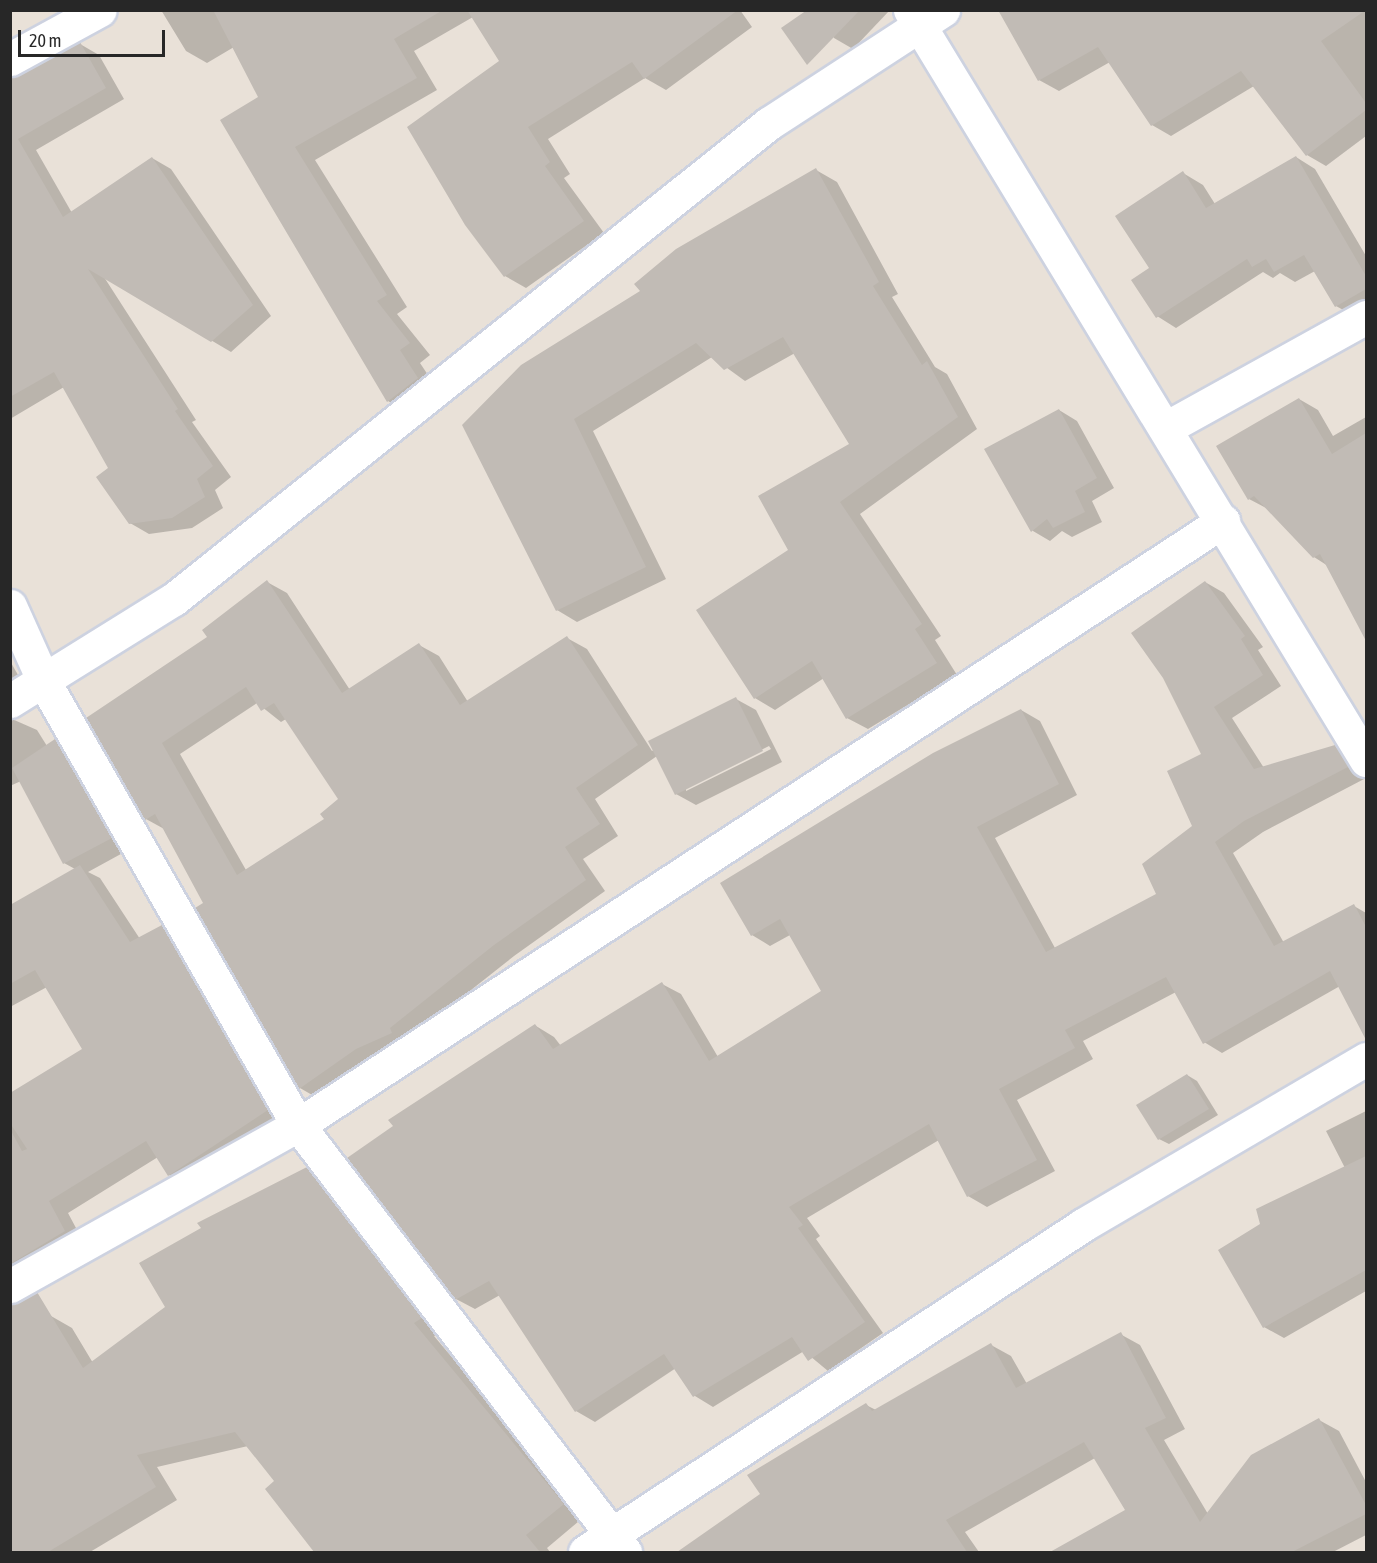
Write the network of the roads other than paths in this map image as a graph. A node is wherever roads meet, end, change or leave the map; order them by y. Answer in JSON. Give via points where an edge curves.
{"nodes":[{"id":1,"x":100,"y":10,"type":"edge"},
{"id":2,"x":924,"y":16,"type":"edge"},
{"id":3,"x":10,"y":59,"type":"edge"},
{"id":4,"x":1366,"y":317,"type":"edge"},
{"id":5,"x":1166,"y":428,"type":"junction"},
{"id":6,"x":1223,"y":521,"type":"junction"},
{"id":7,"x":10,"y":606,"type":"edge"},
{"id":8,"x":44,"y":682,"type":"junction"},
{"id":9,"x":10,"y":702,"type":"edge"},
{"id":10,"x":1366,"y":759,"type":"edge"},
{"id":11,"x":1366,"y":1059,"type":"edge"},
{"id":12,"x":298,"y":1125,"type":"junction"},
{"id":13,"x":10,"y":1286,"type":"edge"},
{"id":14,"x":607,"y":1547,"type":"edge"}],
"edges":[{"from":1,"to":3,"type":"street"},
{"from":2,"to":5,"type":"street"},
{"from":2,"to":8,"type":"street","via":[[768,124],[174,599]]},
{"from":4,"to":5,"type":"street"},
{"from":5,"to":6,"type":"street"},
{"from":6,"to":10,"type":"street"},
{"from":6,"to":12,"type":"street"},
{"from":7,"to":8,"type":"street"},
{"from":8,"to":9,"type":"street"},
{"from":8,"to":12,"type":"street"},
{"from":11,"to":14,"type":"street","via":[[1083,1225]]},
{"from":12,"to":13,"type":"street"},
{"from":12,"to":14,"type":"street"}]}
